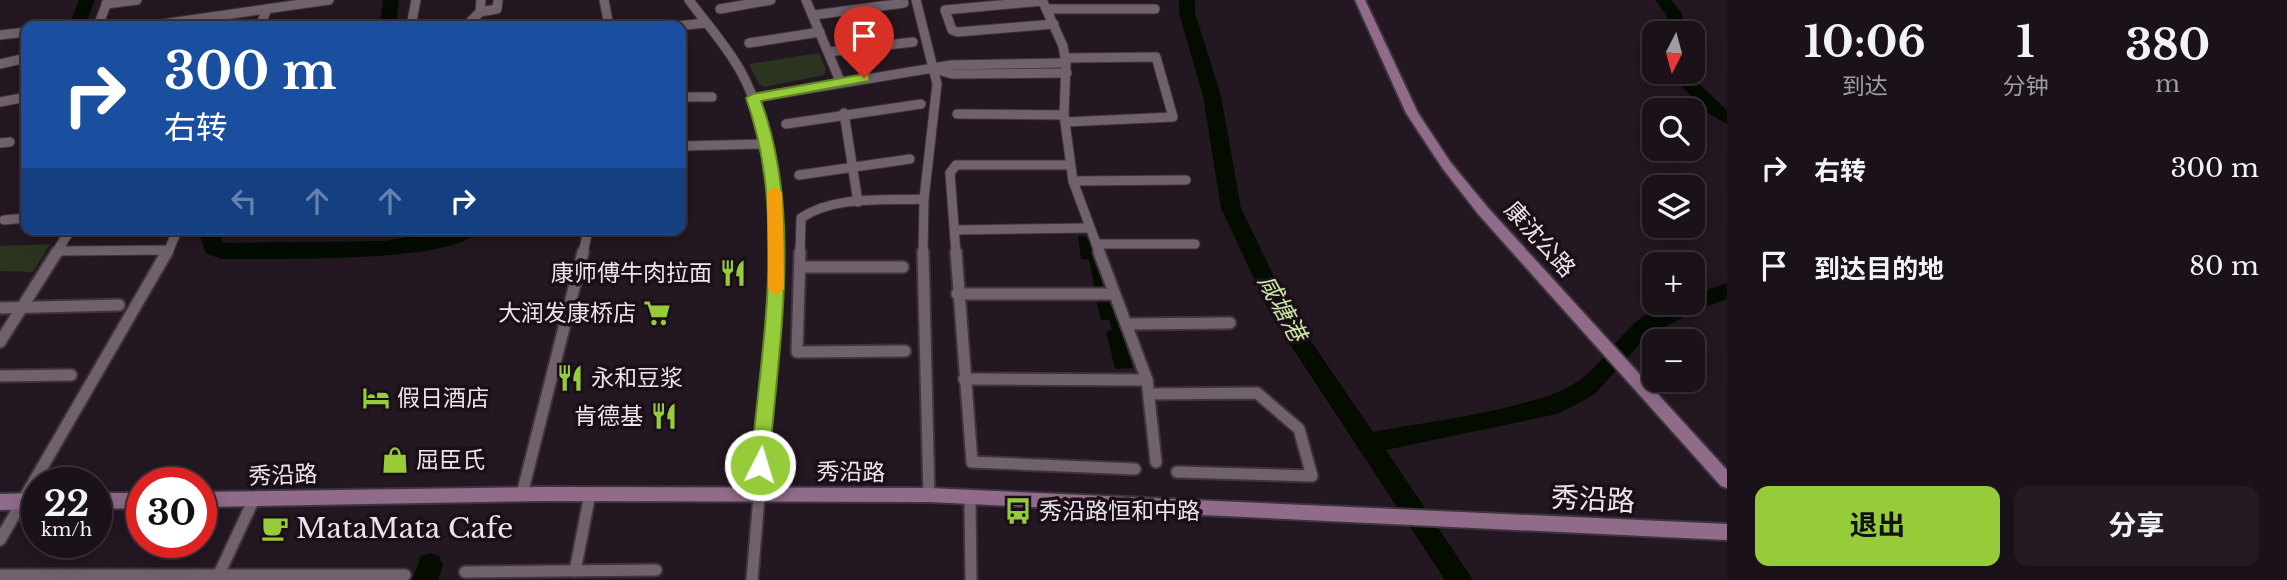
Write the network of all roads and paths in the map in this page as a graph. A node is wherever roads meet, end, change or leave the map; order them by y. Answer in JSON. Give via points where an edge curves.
{"nodes":[{"id":1,"x":137,"y":0,"type":"edge"},
{"id":2,"x":329,"y":0,"type":"edge"},
{"id":3,"x":416,"y":0,"type":"edge"},
{"id":4,"x":481,"y":0,"type":"edge"},
{"id":5,"x":498,"y":0,"type":"edge"},
{"id":6,"x":604,"y":0,"type":"edge"},
{"id":7,"x":689,"y":0,"type":"edge"},
{"id":8,"x":771,"y":0,"type":"edge"},
{"id":9,"x":806,"y":0,"type":"edge"},
{"id":10,"x":916,"y":0,"type":"edge"},
{"id":11,"x":1360,"y":0,"type":"edge"},
{"id":12,"x":107,"y":2,"type":"edge"},
{"id":13,"x":904,"y":3,"type":"dead end"},
{"id":14,"x":1044,"y":4,"type":"edge"},
{"id":15,"x":267,"y":9,"type":"junction"},
{"id":16,"x":720,"y":9,"type":"dead end"},
{"id":17,"x":1155,"y":9,"type":"dead end"},
{"id":18,"x":480,"y":12,"type":"junction"},
{"id":19,"x":814,"y":15,"type":"junction"},
{"id":20,"x":100,"y":21,"type":"edge"},
{"id":21,"x":183,"y":21,"type":"edge"},
{"id":22,"x":262,"y":21,"type":"edge"},
{"id":23,"x":412,"y":21,"type":"edge"},
{"id":24,"x":471,"y":21,"type":"edge"},
{"id":25,"x":608,"y":21,"type":"edge"},
{"id":26,"x":705,"y":23,"type":"junction"},
{"id":27,"x":1055,"y":24,"type":"junction"},
{"id":28,"x":686,"y":25,"type":"edge"},
{"id":29,"x":820,"y":32,"type":"junction"},
{"id":30,"x":21,"y":33,"type":"edge"},
{"id":31,"x":0,"y":35,"type":"edge"},
{"id":32,"x":913,"y":42,"type":"dead end"},
{"id":33,"x":749,"y":44,"type":"dead end"},
{"id":34,"x":828,"y":52,"type":"junction"},
{"id":35,"x":21,"y":59,"type":"edge"},
{"id":36,"x":0,"y":64,"type":"edge"},
{"id":37,"x":1066,"y":65,"type":"junction"},
{"id":38,"x":936,"y":70,"type":"junction"},
{"id":39,"x":840,"y":82,"type":"junction"},
{"id":40,"x":686,"y":97,"type":"edge"},
{"id":41,"x":712,"y":97,"type":"dead end"},
{"id":42,"x":21,"y":98,"type":"edge"},
{"id":43,"x":753,"y":98,"type":"junction"},
{"id":44,"x":0,"y":102,"type":"edge"},
{"id":45,"x":921,"y":104,"type":"dead end"},
{"id":46,"x":844,"y":113,"type":"junction"},
{"id":47,"x":957,"y":114,"type":"dead end"},
{"id":48,"x":1065,"y":119,"type":"junction"},
{"id":49,"x":786,"y":124,"type":"dead end"},
{"id":50,"x":767,"y":144,"type":"junction"},
{"id":51,"x":686,"y":146,"type":"edge"},
{"id":52,"x":910,"y":159,"type":"dead end"},
{"id":53,"x":1070,"y":165,"type":"junction"},
{"id":54,"x":853,"y":168,"type":"junction"},
{"id":55,"x":799,"y":175,"type":"dead end"},
{"id":56,"x":1186,"y":180,"type":"dead end"},
{"id":57,"x":1073,"y":181,"type":"junction"},
{"id":58,"x":924,"y":199,"type":"junction"},
{"id":59,"x":858,"y":202,"type":"junction"},
{"id":60,"x":21,"y":218,"type":"edge"},
{"id":61,"x":4,"y":220,"type":"dead end"},
{"id":62,"x":1090,"y":228,"type":"junction"},
{"id":63,"x":956,"y":230,"type":"junction"},
{"id":64,"x":68,"y":235,"type":"edge"},
{"id":65,"x":175,"y":235,"type":"edge"},
{"id":66,"x":587,"y":235,"type":"edge"},
{"id":67,"x":1096,"y":244,"type":"junction"},
{"id":68,"x":1195,"y":244,"type":"dead end"},
{"id":69,"x":169,"y":250,"type":"junction"},
{"id":70,"x":59,"y":251,"type":"junction"},
{"id":71,"x":801,"y":267,"type":"junction"},
{"id":72,"x":902,"y":267,"type":"dead end"},
{"id":73,"x":957,"y":294,"type":"junction"},
{"id":74,"x":1114,"y":294,"type":"junction"},
{"id":75,"x":120,"y":305,"type":"dead end"},
{"id":76,"x":24,"y":307,"type":"junction"},
{"id":77,"x":0,"y":308,"type":"edge"},
{"id":78,"x":1230,"y":323,"type":"dead end"},
{"id":79,"x":1127,"y":324,"type":"junction"},
{"id":80,"x":0,"y":342,"type":"edge"},
{"id":81,"x":905,"y":351,"type":"dead end"},
{"id":82,"x":71,"y":375,"type":"dead end"},
{"id":83,"x":0,"y":376,"type":"edge"},
{"id":84,"x":964,"y":379,"type":"junction"},
{"id":85,"x":1147,"y":380,"type":"junction"},
{"id":86,"x":1150,"y":394,"type":"junction"},
{"id":87,"x":1156,"y":461,"type":"dead end"},
{"id":88,"x":48,"y":467,"type":"edge"},
{"id":89,"x":1135,"y":469,"type":"dead end"},
{"id":90,"x":1177,"y":471,"type":"dead end"},
{"id":91,"x":1727,"y":481,"type":"edge"},
{"id":92,"x":758,"y":493,"type":"junction"},
{"id":93,"x":522,"y":494,"type":"junction"},
{"id":94,"x":590,"y":494,"type":"junction"},
{"id":95,"x":929,"y":495,"type":"junction"},
{"id":96,"x":254,"y":499,"type":"junction"},
{"id":97,"x":970,"y":499,"type":"junction"},
{"id":98,"x":217,"y":500,"type":"edge"},
{"id":99,"x":21,"y":501,"type":"edge"},
{"id":100,"x":0,"y":502,"type":"edge"},
{"id":101,"x":21,"y":512,"type":"edge"},
{"id":102,"x":1727,"y":532,"type":"edge"},
{"id":103,"x":0,"y":540,"type":"edge"},
{"id":104,"x":656,"y":570,"type":"dead end"},
{"id":105,"x":575,"y":571,"type":"junction"},
{"id":106,"x":220,"y":572,"type":"junction"},
{"id":107,"x":465,"y":572,"type":"dead end"},
{"id":108,"x":0,"y":575,"type":"edge"},
{"id":109,"x":405,"y":575,"type":"dead end"},
{"id":110,"x":752,"y":580,"type":"edge"},
{"id":111,"x":971,"y":580,"type":"edge"}],
"edges":[{"from":1,"to":12,"type":"street"},
{"from":2,"to":15,"type":"street"},
{"from":3,"to":23,"type":"street"},
{"from":4,"to":18,"type":"street"},
{"from":5,"to":18,"type":"street","via":[[496,9]]},
{"from":6,"to":25,"type":"street"},
{"from":7,"to":26,"type":"street"},
{"from":8,"to":16,"type":"street"},
{"from":9,"to":19,"type":"street"},
{"from":10,"to":38,"type":"street"},
{"from":11,"to":91,"type":"main road","name":"康沈公路","via":[[1412,113],[1447,166]]},
{"from":12,"to":20,"type":"street"},
{"from":13,"to":19,"type":"street"},
{"from":14,"to":17,"type":"street"},
{"from":14,"to":27,"type":"street"},
{"from":14,"to":27,"type":"street","via":[[945,10],[952,30],[958,32]]},
{"from":15,"to":21,"type":"street"},
{"from":15,"to":22,"type":"street"},
{"from":18,"to":24,"type":"street"},
{"from":19,"to":29,"type":"street"},
{"from":26,"to":28,"type":"street"},
{"from":26,"to":43,"type":"street","via":[[740,70]]},
{"from":27,"to":37,"type":"street"},
{"from":29,"to":33,"type":"street"},
{"from":29,"to":34,"type":"street"},
{"from":30,"to":31,"type":"street"},
{"from":32,"to":34,"type":"street"},
{"from":34,"to":39,"type":"street"},
{"from":35,"to":36,"type":"street"},
{"from":37,"to":38,"type":"street","via":[[952,74]]},
{"from":37,"to":48,"type":"street"},
{"from":37,"to":48,"type":"street","via":[[1156,57],[1174,117]]},
{"from":38,"to":39,"type":"street"},
{"from":38,"to":58,"type":"street","via":[[936,112]]},
{"from":39,"to":43,"type":"street"},
{"from":40,"to":41,"type":"street"},
{"from":42,"to":44,"type":"street"},
{"from":43,"to":50,"type":"street"},
{"from":45,"to":46,"type":"street"},
{"from":46,"to":49,"type":"street"},
{"from":46,"to":54,"type":"street"},
{"from":47,"to":48,"type":"street"},
{"from":48,"to":53,"type":"street"},
{"from":50,"to":51,"type":"street"},
{"from":50,"to":92,"type":"street","via":[[774,177],[777,242]]},
{"from":52,"to":54,"type":"street"},
{"from":53,"to":57,"type":"street"},
{"from":53,"to":63,"type":"street","via":[[956,165],[950,173]]},
{"from":54,"to":55,"type":"street"},
{"from":54,"to":59,"type":"street"},
{"from":56,"to":57,"type":"street"},
{"from":57,"to":62,"type":"street"},
{"from":58,"to":59,"type":"street"},
{"from":58,"to":95,"type":"street"},
{"from":59,"to":71,"type":"street","via":[[808,211],[801,218]]},
{"from":60,"to":61,"type":"street"},
{"from":62,"to":63,"type":"street"},
{"from":62,"to":67,"type":"street"},
{"from":63,"to":73,"type":"street"},
{"from":64,"to":70,"type":"street"},
{"from":65,"to":69,"type":"street"},
{"from":66,"to":93,"type":"street","via":[[572,310]]},
{"from":67,"to":68,"type":"street"},
{"from":67,"to":74,"type":"street"},
{"from":69,"to":70,"type":"street"},
{"from":69,"to":88,"type":"street"},
{"from":70,"to":76,"type":"street"},
{"from":71,"to":72,"type":"street"},
{"from":71,"to":81,"type":"street","via":[[797,352]]},
{"from":73,"to":74,"type":"street"},
{"from":73,"to":84,"type":"street"},
{"from":74,"to":79,"type":"street"},
{"from":75,"to":76,"type":"street"},
{"from":76,"to":77,"type":"street"},
{"from":76,"to":80,"type":"street"},
{"from":78,"to":79,"type":"street"},
{"from":79,"to":85,"type":"street"},
{"from":82,"to":83,"type":"street"},
{"from":84,"to":85,"type":"street"},
{"from":84,"to":89,"type":"street","via":[[972,462]]},
{"from":85,"to":86,"type":"street"},
{"from":86,"to":87,"type":"street"},
{"from":86,"to":90,"type":"street","via":[[1257,393],[1299,429],[1312,477]]},
{"from":92,"to":94,"type":"main road","name":"秀沿路"},
{"from":92,"to":95,"type":"main road","name":"秀沿路"},
{"from":92,"to":110,"type":"street"},
{"from":93,"to":94,"type":"main road","name":"秀沿路"},
{"from":93,"to":96,"type":"main road","name":"秀沿路"},
{"from":94,"to":105,"type":"street"},
{"from":95,"to":97,"type":"main road","name":"秀沿路"},
{"from":96,"to":98,"type":"main road","name":"秀沿路"},
{"from":96,"to":106,"type":"street"},
{"from":97,"to":102,"type":"main road","name":"秀沿路"},
{"from":97,"to":111,"type":"street"},
{"from":99,"to":100,"type":"main road"},
{"from":101,"to":103,"type":"street"},
{"from":104,"to":105,"type":"street"},
{"from":105,"to":107,"type":"street"},
{"from":106,"to":108,"type":"street"},
{"from":106,"to":109,"type":"street"}]}
